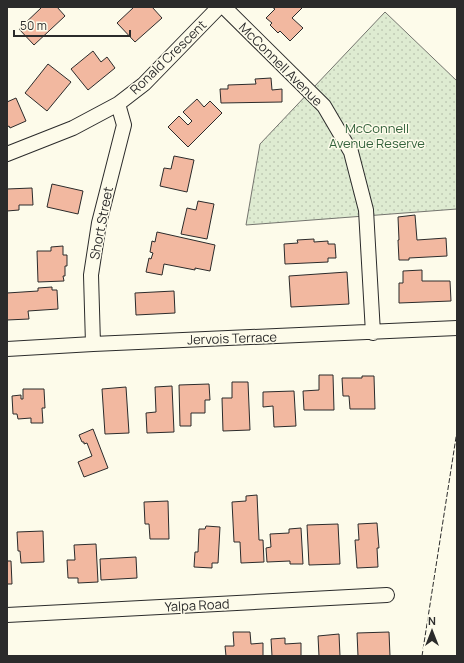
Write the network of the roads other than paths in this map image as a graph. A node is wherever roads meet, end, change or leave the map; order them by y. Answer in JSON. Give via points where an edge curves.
{"nodes":[{"id":1,"x":219,"y":7,"type":"edge"},
{"id":2,"x":224,"y":7,"type":"edge"},
{"id":3,"x":118,"y":104,"type":"junction"},
{"id":4,"x":7,"y":154,"type":"edge"},
{"id":5,"x":457,"y":328,"type":"edge"},
{"id":6,"x":373,"y":333,"type":"junction"},
{"id":7,"x":93,"y":344,"type":"junction"},
{"id":8,"x":7,"y":349,"type":"edge"},
{"id":9,"x":387,"y":595,"type":"dead end"},
{"id":10,"x":7,"y":615,"type":"edge"}],
"edges":[{"from":1,"to":3,"type":"street","name":"Ronald Crescent","via":[[144,84]]},
{"from":2,"to":6,"type":"street","name":"McConnell Avenue","via":[[324,106],[351,152],[366,210]]},
{"from":3,"to":4,"type":"street","name":"Ronald Crescent","via":[[73,128]]},
{"from":3,"to":7,"type":"street","name":"Short Street","via":[[124,125],[98,224],[92,275]]},
{"from":5,"to":6,"type":"street","name":"Jervois Terrace"},
{"from":6,"to":7,"type":"street","name":"Jervois Terrace"},
{"from":7,"to":8,"type":"street","name":"Jervois Terrace"},
{"from":9,"to":10,"type":"street","name":"Yalpa Road"}]}
